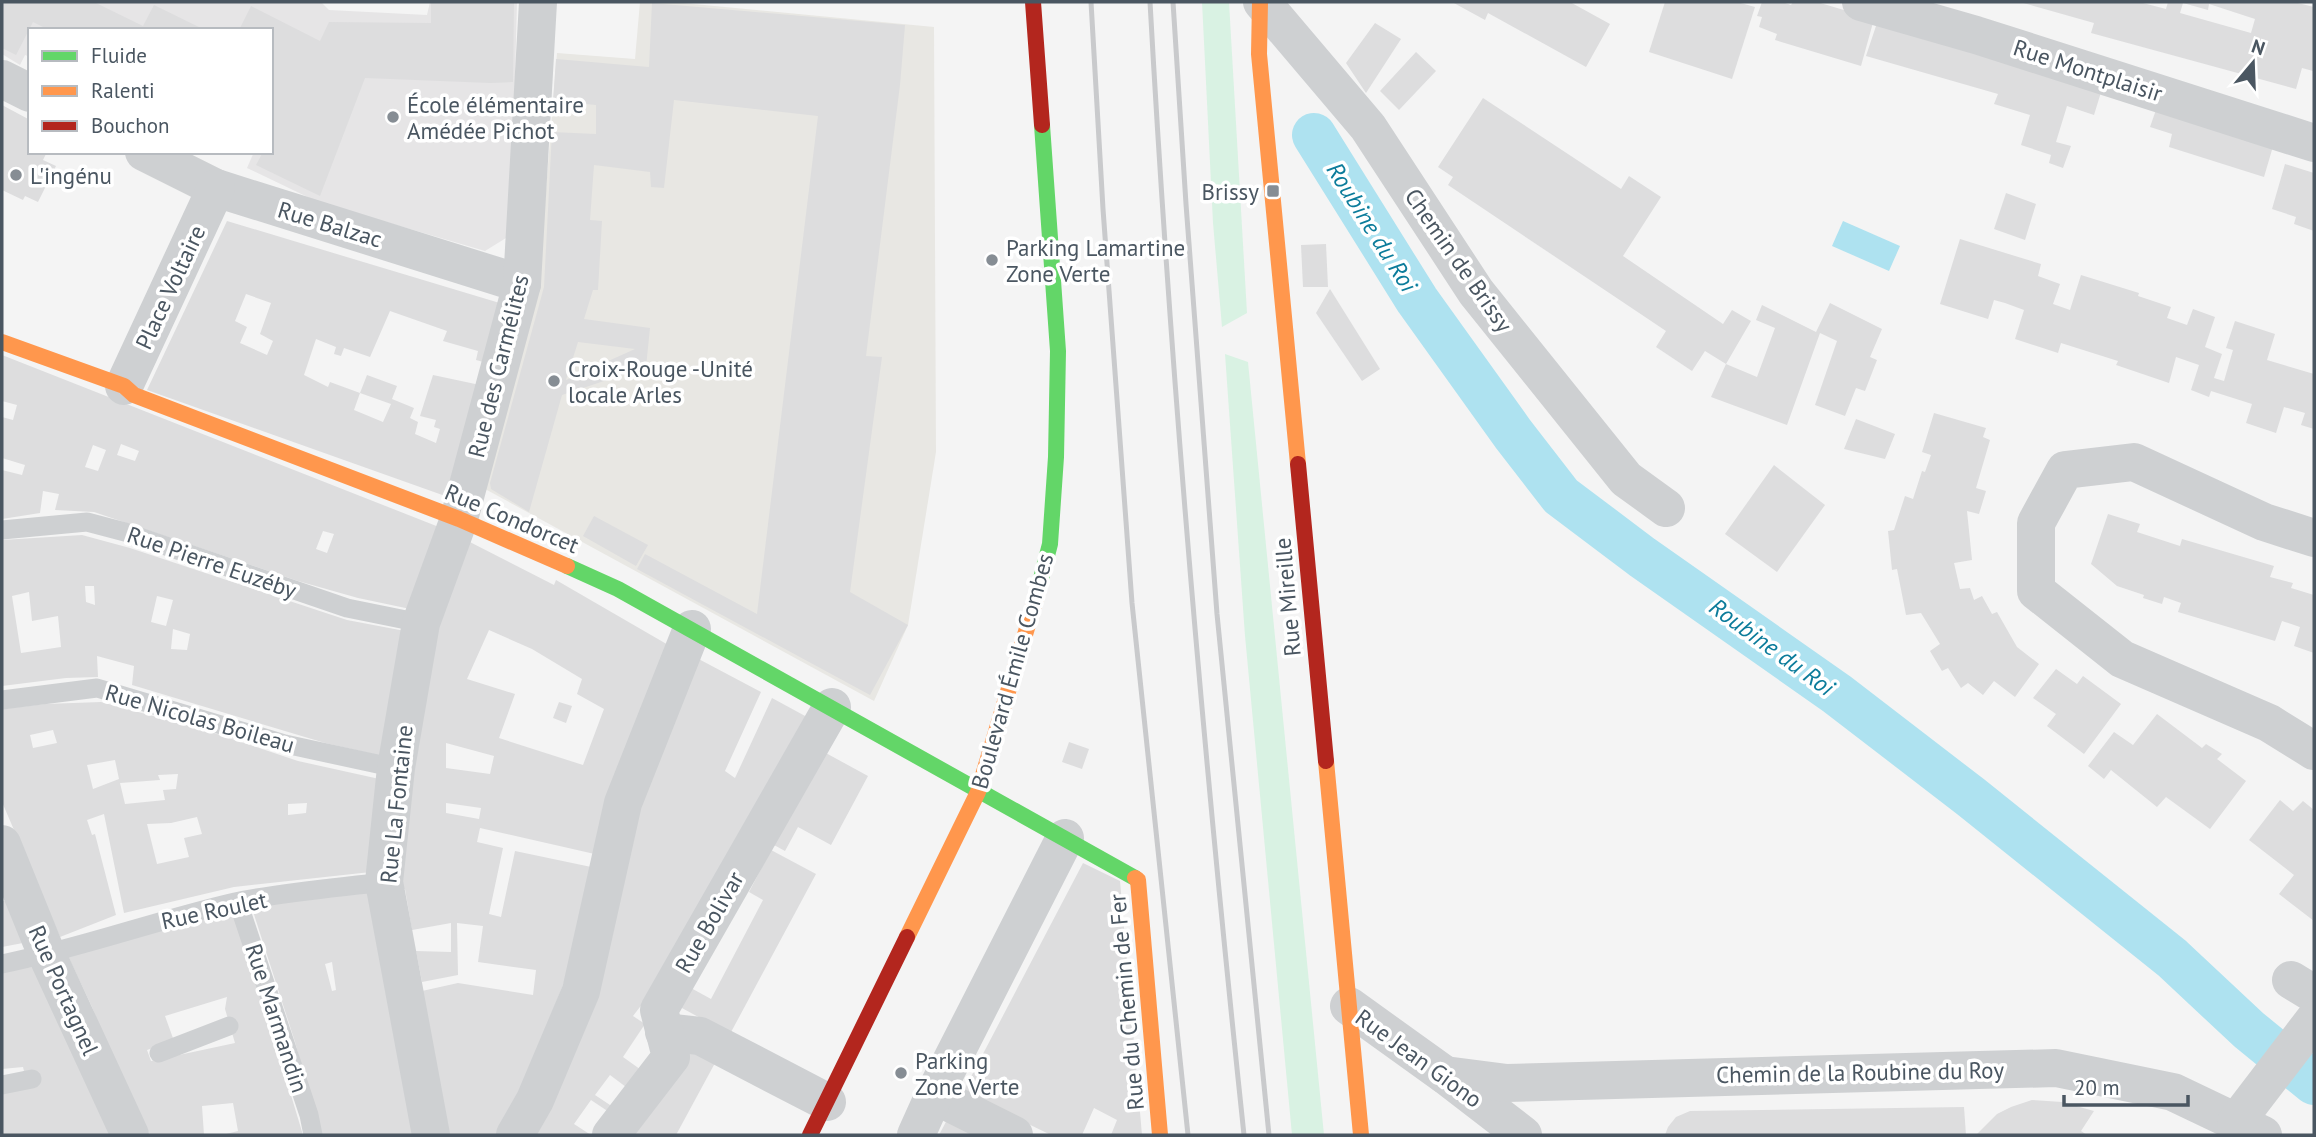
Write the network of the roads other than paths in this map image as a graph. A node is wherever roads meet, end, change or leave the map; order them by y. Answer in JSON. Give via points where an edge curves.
{"nodes":[{"id":1,"x":538,"y":2,"type":"edge"},
{"id":2,"x":1033,"y":2,"type":"edge"},
{"id":3,"x":1261,"y":2,"type":"edge"},
{"id":4,"x":1861,"y":2,"type":"edge"},
{"id":5,"x":2,"y":79,"type":"edge"},
{"id":6,"x":28,"y":92,"type":"edge"},
{"id":7,"x":2314,"y":143,"type":"edge"},
{"id":8,"x":148,"y":154,"type":"edge"},
{"id":9,"x":216,"y":188,"type":"junction"},
{"id":10,"x":522,"y":284,"type":"junction"},
{"id":11,"x":2,"y":342,"type":"edge"},
{"id":12,"x":124,"y":386,"type":"junction"},
{"id":13,"x":1666,"y":508,"type":"dead end"},
{"id":14,"x":459,"y":519,"type":"junction"},
{"id":15,"x":2,"y":530,"type":"edge"},
{"id":16,"x":2314,"y":538,"type":"edge"},
{"id":17,"x":421,"y":623,"type":"junction"},
{"id":18,"x":692,"y":629,"type":"junction"},
{"id":19,"x":2,"y":700,"type":"edge"},
{"id":20,"x":832,"y":707,"type":"junction"},
{"id":21,"x":2314,"y":751,"type":"edge"},
{"id":22,"x":396,"y":768,"type":"junction"},
{"id":23,"x":978,"y":792,"type":"junction"},
{"id":24,"x":1065,"y":838,"type":"junction"},
{"id":25,"x":2,"y":844,"type":"edge"},
{"id":26,"x":384,"y":882,"type":"junction"},
{"id":27,"x":10,"y":886,"type":"edge"},
{"id":28,"x":238,"y":902,"type":"junction"},
{"id":29,"x":47,"y":955,"type":"junction"},
{"id":30,"x":2,"y":964,"type":"edge"},
{"id":31,"x":1349,"y":1006,"type":"junction"},
{"id":32,"x":2314,"y":1020,"type":"edge"},
{"id":33,"x":229,"y":1026,"type":"dead end"},
{"id":34,"x":664,"y":1032,"type":"junction"},
{"id":35,"x":159,"y":1053,"type":"dead end"},
{"id":36,"x":1445,"y":1075,"type":"junction"},
{"id":37,"x":32,"y":1079,"type":"dead end"},
{"id":38,"x":2,"y":1085,"type":"edge"},
{"id":39,"x":934,"y":1095,"type":"junction"},
{"id":40,"x":2252,"y":1118,"type":"edge"},
{"id":41,"x":818,"y":1119,"type":"edge"},
{"id":42,"x":1479,"y":1119,"type":"edge"},
{"id":43,"x":130,"y":1135,"type":"edge"},
{"id":44,"x":313,"y":1135,"type":"edge"},
{"id":45,"x":431,"y":1135,"type":"edge"},
{"id":46,"x":515,"y":1135,"type":"edge"},
{"id":47,"x":611,"y":1135,"type":"edge"},
{"id":48,"x":916,"y":1135,"type":"edge"},
{"id":49,"x":1014,"y":1135,"type":"edge"},
{"id":50,"x":1160,"y":1135,"type":"edge"},
{"id":51,"x":1361,"y":1135,"type":"edge"},
{"id":52,"x":1523,"y":1135,"type":"edge"}],
"edges":[{"from":1,"to":10,"type":"street","name":"Rue des Carmélites"},
{"from":2,"to":23,"type":"street","name":"Boulevard Émile Combes","via":[[1058,351],[1050,544]]},
{"from":3,"to":13,"type":"street","name":"Chemin de Brissy","via":[[1368,127],[1476,292],[1626,479]]},
{"from":3,"to":31,"type":"street","name":"Rue Mireille","via":[[1259,54]]},
{"from":4,"to":7,"type":"street","name":"Rue Montplaisir","via":[[1976,34]]},
{"from":5,"to":6,"type":"street"},
{"from":8,"to":9,"type":"street","name":"Rue Balzac"},
{"from":9,"to":10,"type":"street","name":"Rue Balzac"},
{"from":9,"to":12,"type":"street","name":"Place Voltaire"},
{"from":10,"to":14,"type":"street","name":"Rue des Carmélites"},
{"from":11,"to":12,"type":"street","name":"Rue Condorcet"},
{"from":12,"to":14,"type":"street","name":"Rue Condorcet","via":[[134,395]]},
{"from":14,"to":17,"type":"street","name":"Rue La Fontaine"},
{"from":14,"to":18,"type":"street","name":"Rue Condorcet","via":[[618,589]]},
{"from":15,"to":17,"type":"lane","name":"Rue Pierre Euzéby","via":[[87,522],[347,608]]},
{"from":16,"to":21,"type":"street","via":[[2264,522],[2134,462],[2065,470],[2036,523],[2036,591],[2122,659],[2269,723]]},
{"from":17,"to":22,"type":"street","name":"Rue La Fontaine"},
{"from":18,"to":20,"type":"street","name":"Rue Condorcet"},
{"from":18,"to":46,"type":"street","via":[[624,803],[581,991],[535,1100]]},
{"from":19,"to":22,"type":"lane","name":"Rue Nicolas Boileau","via":[[97,688],[285,744]]},
{"from":20,"to":23,"type":"street","name":"Rue Condorcet"},
{"from":20,"to":34,"type":"street","name":"Rue Bolivar","via":[[659,1010]]},
{"from":22,"to":26,"type":"street","name":"Rue La Fontaine"},
{"from":23,"to":24,"type":"street","name":"Rue du Chemin de Fer"},
{"from":23,"to":41,"type":"street","name":"Boulevard Émile Combes"},
{"from":24,"to":39,"type":"street"},
{"from":24,"to":50,"type":"street","name":"Rue du Chemin de Fer","via":[[1138,880]]},
{"from":25,"to":27,"type":"street","name":"Rue Portagnel"},
{"from":26,"to":28,"type":"lane","name":"Rue Roulet"},
{"from":26,"to":45,"type":"street","name":"Rue La Fontaine"},
{"from":27,"to":29,"type":"street","name":"Rue Portagnel"},
{"from":28,"to":29,"type":"lane","name":"Rue Roulet"},
{"from":28,"to":44,"type":"lane","name":"Rue Marmandin"},
{"from":29,"to":30,"type":"lane","name":"Rue Roulet"},
{"from":29,"to":43,"type":"street","name":"Rue Portagnel"},
{"from":31,"to":36,"type":"street","name":"Rue Jean Giono"},
{"from":31,"to":51,"type":"street","name":"Rue Mireille"},
{"from":32,"to":40,"type":"street"},
{"from":33,"to":35,"type":"lane"},
{"from":34,"to":41,"type":"street","via":[[700,1036]]},
{"from":34,"to":47,"type":"street","name":"Rue Bolivar","via":[[671,1057]]},
{"from":36,"to":40,"type":"street","name":"Chemin de la Roubine du Roy","via":[[1507,1083],[2056,1068],[2173,1092]]},
{"from":36,"to":42,"type":"street","name":"Rue Jean Giono"},
{"from":37,"to":38,"type":"lane"},
{"from":39,"to":48,"type":"street"},
{"from":39,"to":49,"type":"street"},
{"from":42,"to":52,"type":"street","name":"Rue Jean Giono"}]}
